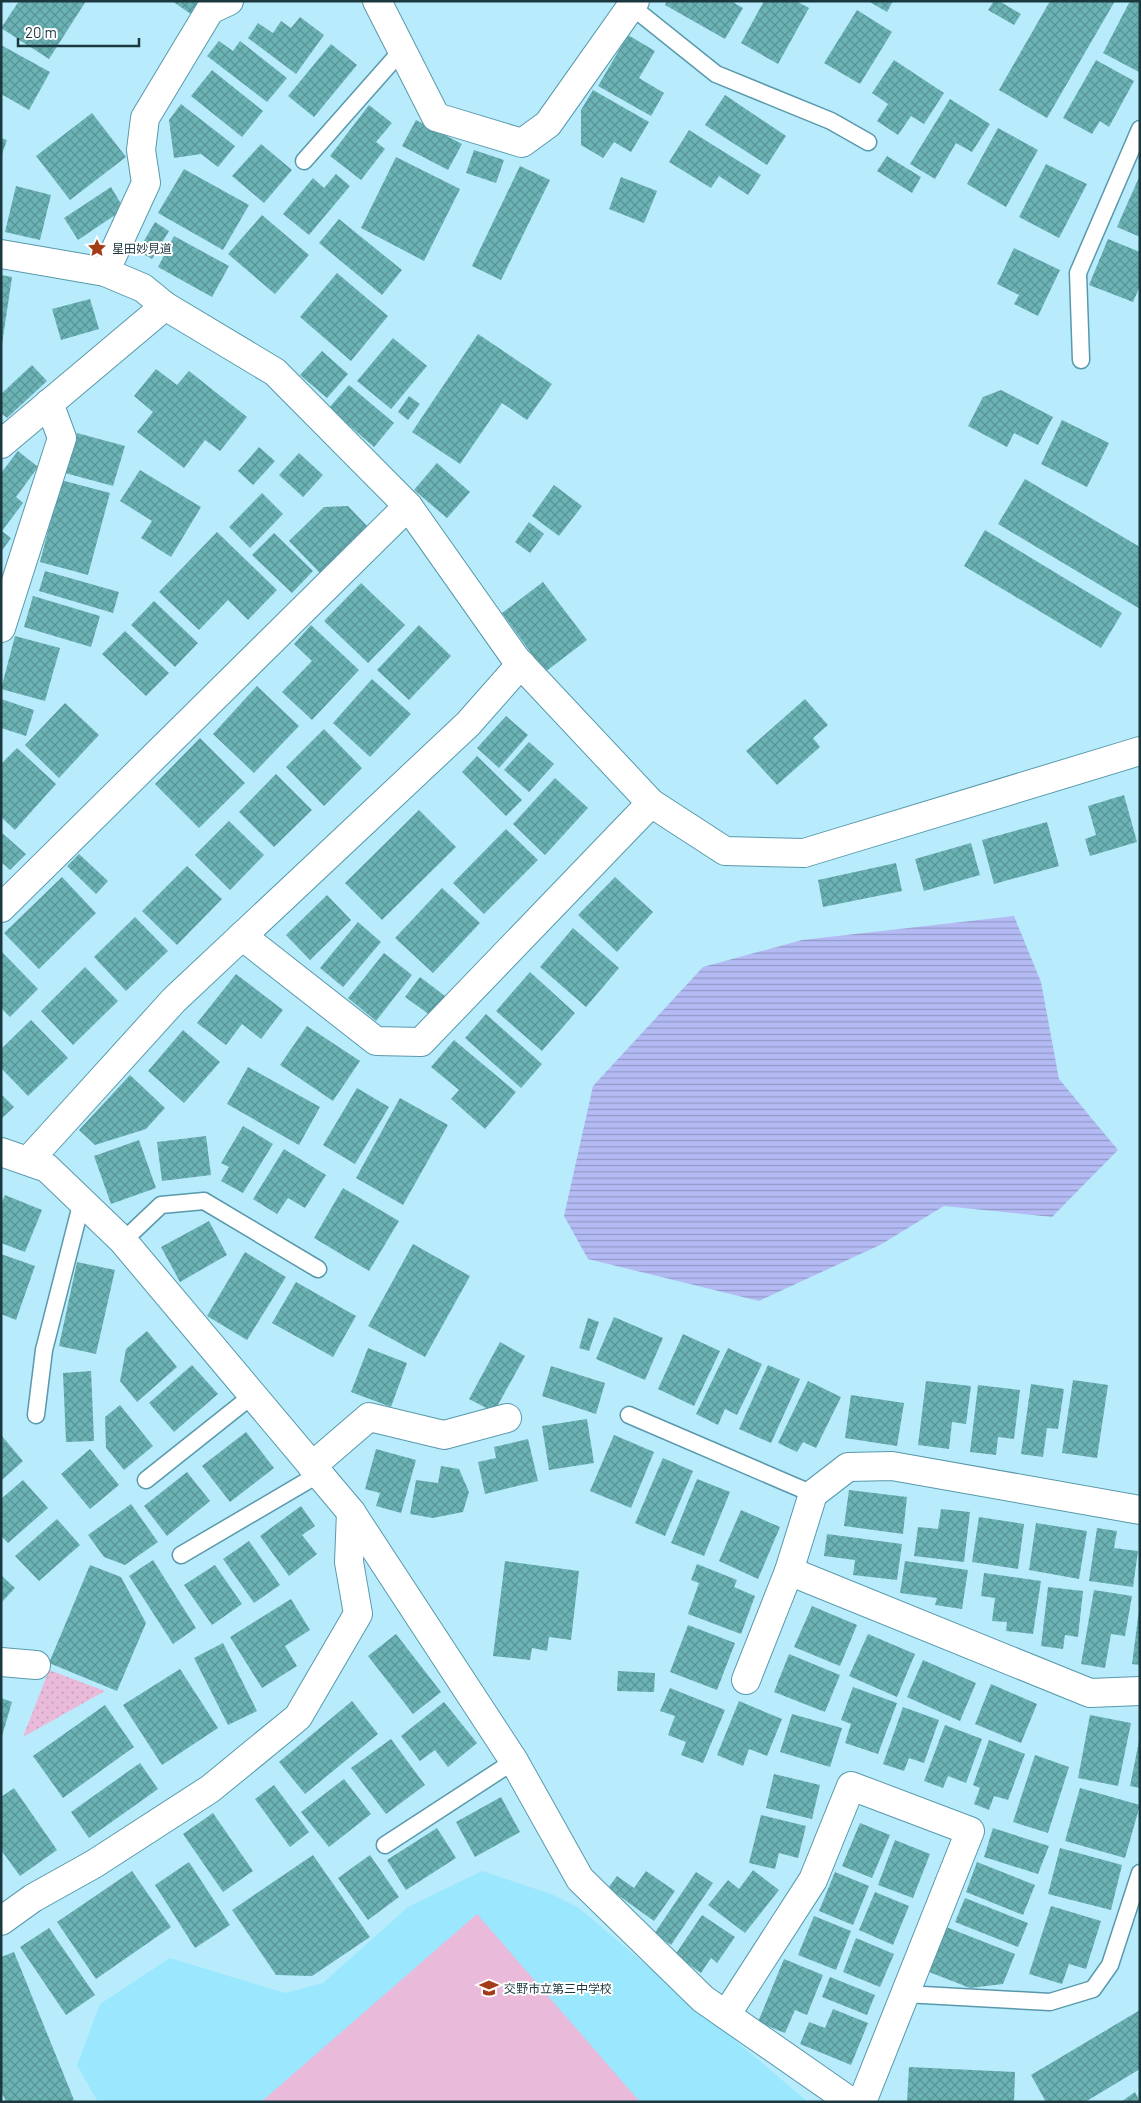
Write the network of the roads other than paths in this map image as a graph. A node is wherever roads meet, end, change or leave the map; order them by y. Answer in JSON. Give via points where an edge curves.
{"nodes":[{"id":1,"x":229,"y":1,"type":"edge"},
{"id":2,"x":377,"y":1,"type":"edge"},
{"id":3,"x":633,"y":4,"type":"edge"},
{"id":4,"x":402,"y":50,"type":"junction"},
{"id":5,"x":1140,"y":129,"type":"edge"},
{"id":6,"x":868,"y":142,"type":"dead end"},
{"id":7,"x":304,"y":161,"type":"dead end"},
{"id":8,"x":1,"y":254,"type":"edge"},
{"id":9,"x":105,"y":272,"type":"junction"},
{"id":10,"x":165,"y":306,"type":"junction"},
{"id":11,"x":1082,"y":360,"type":"dead end"},
{"id":12,"x":49,"y":403,"type":"junction"},
{"id":13,"x":1,"y":444,"type":"edge"},
{"id":14,"x":408,"y":506,"type":"junction"},
{"id":15,"x":1,"y":628,"type":"edge"},
{"id":16,"x":521,"y":664,"type":"junction"},
{"id":17,"x":1140,"y":751,"type":"edge"},
{"id":18,"x":651,"y":803,"type":"junction"},
{"id":19,"x":1,"y":908,"type":"edge"},
{"id":20,"x":242,"y":936,"type":"junction"},
{"id":21,"x":1,"y":1152,"type":"edge"},
{"id":22,"x":28,"y":1161,"type":"junction"},
{"id":23,"x":82,"y":1201,"type":"junction"},
{"id":24,"x":123,"y":1242,"type":"junction"},
{"id":25,"x":318,"y":1269,"type":"dead end"},
{"id":26,"x":253,"y":1395,"type":"junction"},
{"id":27,"x":36,"y":1415,"type":"dead end"},
{"id":28,"x":629,"y":1415,"type":"dead end"},
{"id":29,"x":508,"y":1418,"type":"dead end"},
{"id":30,"x":315,"y":1470,"type":"junction"},
{"id":31,"x":146,"y":1480,"type":"dead end"},
{"id":32,"x":813,"y":1494,"type":"junction"},
{"id":33,"x":1140,"y":1510,"type":"edge"},
{"id":34,"x":351,"y":1512,"type":"junction"},
{"id":35,"x":181,"y":1555,"type":"dead end"},
{"id":36,"x":789,"y":1571,"type":"junction"},
{"id":37,"x":1,"y":1662,"type":"edge"},
{"id":38,"x":36,"y":1665,"type":"dead end"},
{"id":39,"x":746,"y":1680,"type":"dead end"},
{"id":40,"x":1140,"y":1691,"type":"edge"},
{"id":41,"x":514,"y":1761,"type":"junction"},
{"id":42,"x":385,"y":1845,"type":"dead end"},
{"id":43,"x":1140,"y":1873,"type":"edge"},
{"id":44,"x":1,"y":1921,"type":"edge"},
{"id":45,"x":905,"y":1994,"type":"junction"},
{"id":46,"x":726,"y":2015,"type":"junction"},
{"id":47,"x":851,"y":2102,"type":"edge"},
{"id":48,"x":862,"y":2102,"type":"edge"}],
"edges":[{"from":1,"to":9,"type":"street","via":[[210,10],[145,118],[141,150],[146,183]]},
{"from":2,"to":4,"type":"street"},
{"from":3,"to":4,"type":"street","via":[[548,124],[522,143],[436,116]]},
{"from":3,"to":6,"type":"lane","via":[[716,74],[831,122]]},
{"from":4,"to":7,"type":"lane"},
{"from":5,"to":11,"type":"lane","via":[[1078,273]]},
{"from":8,"to":9,"type":"street"},
{"from":9,"to":10,"type":"street","via":[[143,288]]},
{"from":10,"to":12,"type":"street"},
{"from":10,"to":14,"type":"street","via":[[275,372]]},
{"from":12,"to":13,"type":"street"},
{"from":12,"to":15,"type":"street","via":[[62,438]]},
{"from":14,"to":16,"type":"street"},
{"from":14,"to":19,"type":"street"},
{"from":16,"to":18,"type":"street"},
{"from":16,"to":20,"type":"street","via":[[468,724]]},
{"from":17,"to":18,"type":"street","via":[[804,853],[725,851]]},
{"from":18,"to":20,"type":"street","via":[[421,1042],[376,1041]]},
{"from":20,"to":22,"type":"street","via":[[174,1000]]},
{"from":21,"to":22,"type":"street"},
{"from":22,"to":23,"type":"street","via":[[47,1168]]},
{"from":23,"to":24,"type":"street"},
{"from":23,"to":27,"type":"lane","via":[[44,1350]]},
{"from":24,"to":25,"type":"lane","via":[[161,1206],[204,1201]]},
{"from":24,"to":26,"type":"street"},
{"from":26,"to":30,"type":"street"},
{"from":26,"to":31,"type":"lane"},
{"from":28,"to":32,"type":"lane"},
{"from":29,"to":30,"type":"street","via":[[444,1436],[369,1417]]},
{"from":30,"to":34,"type":"street"},
{"from":30,"to":35,"type":"lane"},
{"from":32,"to":33,"type":"street","via":[[848,1467],[892,1466]]},
{"from":32,"to":36,"type":"street"},
{"from":34,"to":41,"type":"street"},
{"from":34,"to":44,"type":"street","via":[[349,1562],[358,1614],[298,1717],[210,1789]]},
{"from":36,"to":39,"type":"street"},
{"from":36,"to":40,"type":"street","via":[[1090,1693]]},
{"from":37,"to":38,"type":"street"},
{"from":41,"to":42,"type":"lane"},
{"from":41,"to":46,"type":"street","via":[[580,1879],[703,1999]]},
{"from":43,"to":45,"type":"lane","via":[[1110,1965],[1094,1989],[1050,2002]]},
{"from":45,"to":46,"type":"street","via":[[970,1831],[850,1786],[813,1880]]},
{"from":45,"to":48,"type":"street"},
{"from":46,"to":47,"type":"street"}]}
